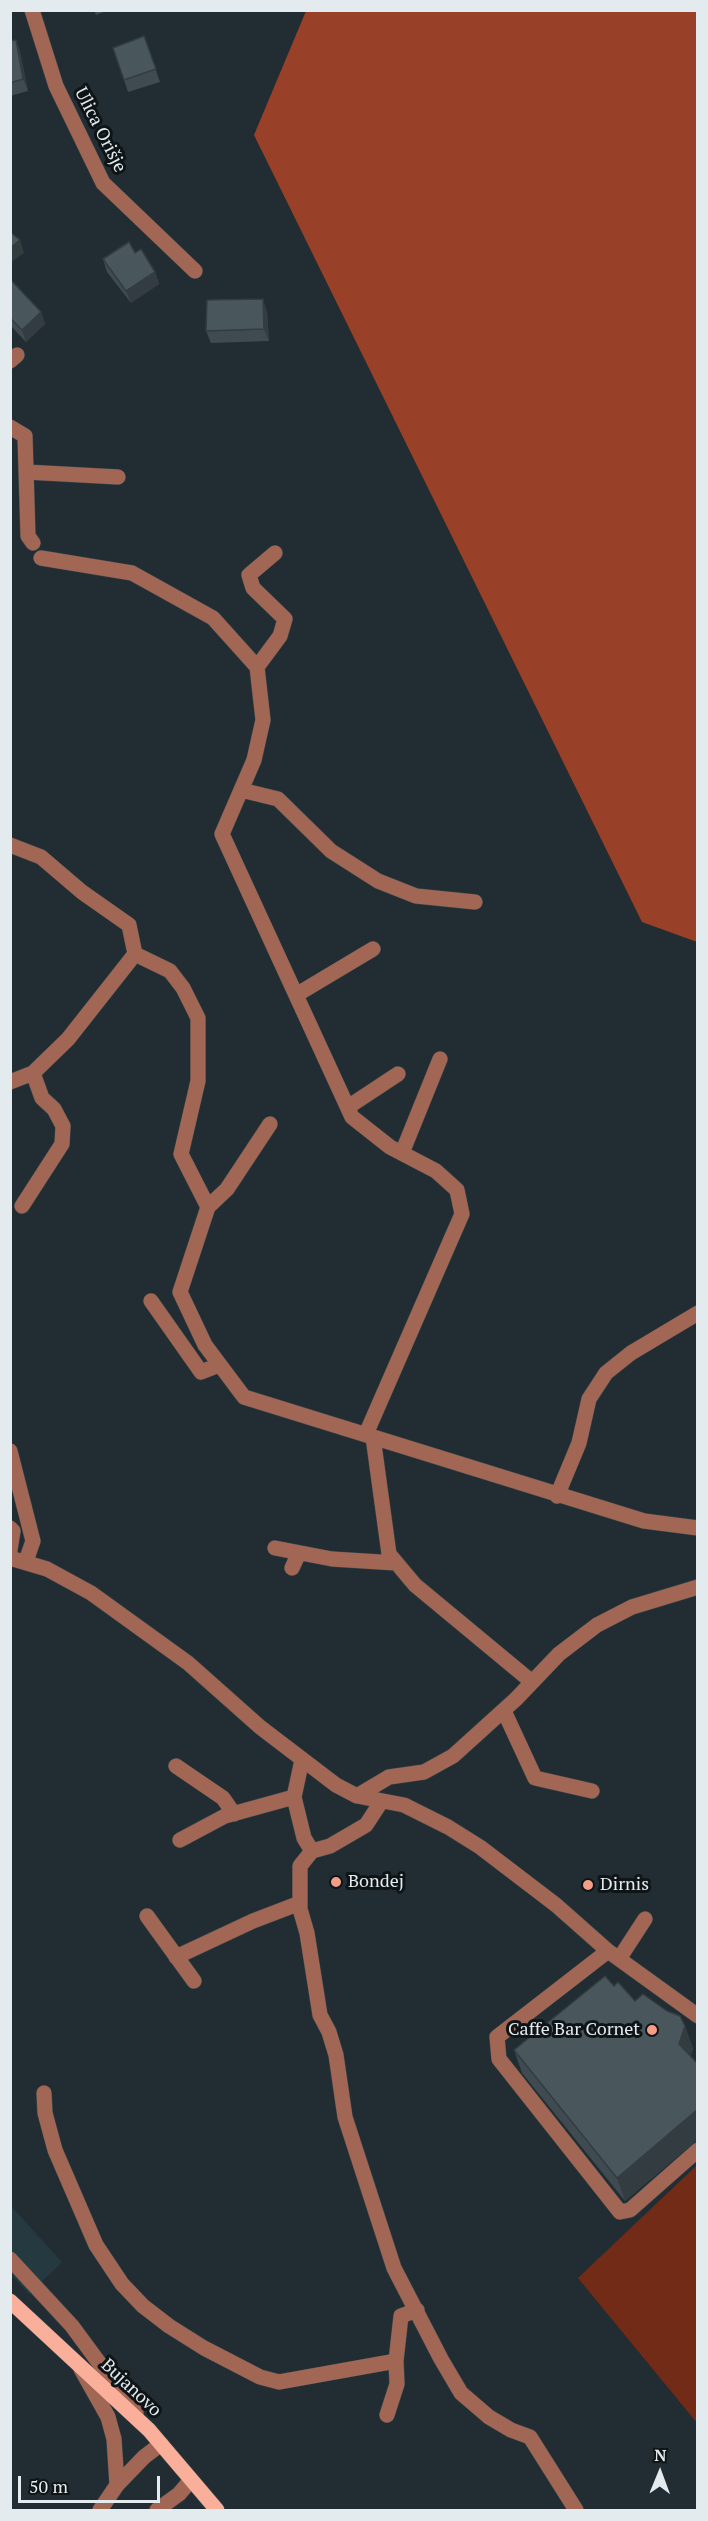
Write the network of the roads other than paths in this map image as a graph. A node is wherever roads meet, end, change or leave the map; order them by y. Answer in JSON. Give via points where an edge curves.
{"nodes":[{"id":1,"x":32,"y":10,"type":"edge"},
{"id":2,"x":195,"y":271,"type":"dead end"},
{"id":3,"x":10,"y":427,"type":"edge"},
{"id":4,"x":26,"y":472,"type":"junction"},
{"id":5,"x":118,"y":477,"type":"dead end"},
{"id":6,"x":33,"y":543,"type":"dead end"},
{"id":7,"x":275,"y":553,"type":"dead end"},
{"id":8,"x":41,"y":558,"type":"dead end"},
{"id":9,"x":257,"y":667,"type":"junction"},
{"id":10,"x":241,"y":790,"type":"junction"},
{"id":11,"x":10,"y":845,"type":"edge"},
{"id":12,"x":475,"y":902,"type":"dead end"},
{"id":13,"x":374,"y":949,"type":"dead end"},
{"id":14,"x":135,"y":954,"type":"junction"},
{"id":15,"x":296,"y":995,"type":"junction"},
{"id":16,"x":440,"y":1059,"type":"dead end"},
{"id":17,"x":33,"y":1072,"type":"junction"},
{"id":18,"x":398,"y":1074,"type":"dead end"},
{"id":19,"x":10,"y":1082,"type":"edge"},
{"id":20,"x":348,"y":1107,"type":"junction"},
{"id":21,"x":270,"y":1124,"type":"dead end"},
{"id":22,"x":402,"y":1153,"type":"junction"},
{"id":23,"x":22,"y":1206,"type":"dead end"},
{"id":24,"x":208,"y":1207,"type":"junction"},
{"id":25,"x":150,"y":1301,"type":"dead end"},
{"id":26,"x":698,"y":1313,"type":"edge"},
{"id":27,"x":219,"y":1365,"type":"junction"},
{"id":28,"x":370,"y":1436,"type":"junction"},
{"id":29,"x":10,"y":1451,"type":"edge"},
{"id":30,"x":557,"y":1496,"type":"junction"},
{"id":31,"x":10,"y":1528,"type":"edge"},
{"id":32,"x":698,"y":1528,"type":"edge"},
{"id":33,"x":275,"y":1548,"type":"dead end"},
{"id":34,"x":10,"y":1550,"type":"edge"},
{"id":35,"x":299,"y":1553,"type":"junction"},
{"id":36,"x":18,"y":1559,"type":"edge"},
{"id":37,"x":396,"y":1563,"type":"junction"},
{"id":38,"x":292,"y":1568,"type":"dead end"},
{"id":39,"x":698,"y":1587,"type":"edge"},
{"id":40,"x":531,"y":1682,"type":"junction"},
{"id":41,"x":504,"y":1711,"type":"junction"},
{"id":42,"x":302,"y":1760,"type":"junction"},
{"id":43,"x":176,"y":1766,"type":"dead end"},
{"id":44,"x":592,"y":1791,"type":"dead end"},
{"id":45,"x":357,"y":1796,"type":"junction"},
{"id":46,"x":294,"y":1797,"type":"junction"},
{"id":47,"x":381,"y":1802,"type":"junction"},
{"id":48,"x":234,"y":1814,"type":"junction"},
{"id":49,"x":180,"y":1840,"type":"dead end"},
{"id":50,"x":312,"y":1851,"type":"junction"},
{"id":51,"x":300,"y":1903,"type":"junction"},
{"id":52,"x":147,"y":1916,"type":"dead end"},
{"id":53,"x":645,"y":1919,"type":"dead end"},
{"id":54,"x":614,"y":1955,"type":"junction"},
{"id":55,"x":176,"y":1957,"type":"junction"},
{"id":56,"x":194,"y":1980,"type":"dead end"},
{"id":57,"x":698,"y":2016,"type":"edge"},
{"id":58,"x":44,"y":2093,"type":"dead end"},
{"id":59,"x":698,"y":2150,"type":"edge"},
{"id":60,"x":10,"y":2259,"type":"edge"},
{"id":61,"x":10,"y":2301,"type":"edge"},
{"id":62,"x":417,"y":2310,"type":"junction"},
{"id":63,"x":396,"y":2361,"type":"junction"},
{"id":64,"x":78,"y":2364,"type":"junction"},
{"id":65,"x":387,"y":2415,"type":"dead end"},
{"id":66,"x":149,"y":2430,"type":"junction"},
{"id":67,"x":161,"y":2444,"type":"junction"},
{"id":68,"x":191,"y":2480,"type":"junction"},
{"id":69,"x":117,"y":2485,"type":"junction"},
{"id":70,"x":100,"y":2511,"type":"edge"},
{"id":71,"x":157,"y":2511,"type":"edge"},
{"id":72,"x":217,"y":2511,"type":"edge"},
{"id":73,"x":576,"y":2511,"type":"edge"}],
"edges":[{"from":1,"to":2,"type":"street","name":"Ulica Orišje","via":[[56,86],[103,183]]},
{"from":3,"to":4,"type":"street","via":[[25,436]]},
{"from":4,"to":5,"type":"street"},
{"from":4,"to":6,"type":"street","via":[[28,536]]},
{"from":7,"to":9,"type":"street","via":[[249,575],[253,588],[285,619],[280,636]]},
{"from":8,"to":9,"type":"street","via":[[132,573],[213,618]]},
{"from":9,"to":10,"type":"street","via":[[263,720],[254,760]]},
{"from":10,"to":12,"type":"street","via":[[278,799],[331,851],[378,881],[416,896]]},
{"from":10,"to":15,"type":"street","via":[[222,834]]},
{"from":11,"to":14,"type":"street","via":[[41,857],[129,925]]},
{"from":13,"to":15,"type":"street"},
{"from":14,"to":17,"type":"street","via":[[68,1039]]},
{"from":14,"to":24,"type":"street","via":[[170,971],[198,1018],[198,1081],[181,1154]]},
{"from":15,"to":20,"type":"street"},
{"from":16,"to":22,"type":"street"},
{"from":17,"to":19,"type":"street"},
{"from":17,"to":23,"type":"street","via":[[42,1098],[63,1126],[63,1135],[62,1144]]},
{"from":18,"to":20,"type":"street"},
{"from":20,"to":22,"type":"street","via":[[352,1117]]},
{"from":21,"to":24,"type":"street","via":[[227,1189]]},
{"from":22,"to":28,"type":"street","via":[[436,1171],[458,1190],[462,1214]]},
{"from":24,"to":27,"type":"street","via":[[180,1292],[205,1346]]},
{"from":25,"to":27,"type":"street","via":[[201,1372]]},
{"from":26,"to":30,"type":"street","via":[[606,1372],[589,1399],[579,1443]]},
{"from":27,"to":28,"type":"street","via":[[244,1397]]},
{"from":28,"to":30,"type":"street"},
{"from":28,"to":37,"type":"street","via":[[389,1554]]},
{"from":29,"to":36,"type":"street","via":[[33,1541]]},
{"from":30,"to":32,"type":"street","via":[[644,1521]]},
{"from":31,"to":34,"type":"street"},
{"from":33,"to":35,"type":"street"},
{"from":35,"to":37,"type":"street"},
{"from":35,"to":38,"type":"street"},
{"from":36,"to":42,"type":"street","via":[[72,1580],[91,1593],[188,1664]]},
{"from":37,"to":40,"type":"street","via":[[415,1586]]},
{"from":39,"to":40,"type":"street","via":[[632,1607],[597,1626],[559,1654]]},
{"from":40,"to":41,"type":"street"},
{"from":41,"to":44,"type":"street","via":[[535,1778]]},
{"from":41,"to":45,"type":"street","via":[[437,1766],[389,1777]]},
{"from":42,"to":45,"type":"street"},
{"from":42,"to":46,"type":"street"},
{"from":43,"to":48,"type":"street","via":[[223,1798]]},
{"from":45,"to":47,"type":"street"},
{"from":46,"to":48,"type":"street"},
{"from":46,"to":50,"type":"street","via":[[304,1838]]},
{"from":47,"to":50,"type":"street","via":[[366,1825],[330,1846]]},
{"from":47,"to":54,"type":"street","via":[[404,1805],[424,1814],[480,1847]]},
{"from":48,"to":49,"type":"street"},
{"from":50,"to":51,"type":"street","via":[[300,1866]]},
{"from":51,"to":55,"type":"street"},
{"from":51,"to":62,"type":"street","via":[[320,2015],[336,2055],[345,2116],[394,2268]]},
{"from":52,"to":55,"type":"street"},
{"from":53,"to":54,"type":"street"},
{"from":54,"to":57,"type":"street"},
{"from":54,"to":59,"type":"street","via":[[497,2037],[499,2059],[509,2062],[620,2212],[630,2210]]},
{"from":55,"to":56,"type":"street"},
{"from":58,"to":63,"type":"street","via":[[55,2150],[96,2245],[122,2284],[161,2319],[204,2349],[260,2377],[279,2382]]},
{"from":60,"to":66,"type":"street","via":[[72,2326]]},
{"from":61,"to":64,"type":"main road","name":"Bujanovo"},
{"from":62,"to":63,"type":"street","via":[[401,2316]]},
{"from":62,"to":73,"type":"street","via":[[461,2393],[489,2417],[530,2437]]},
{"from":63,"to":65,"type":"street","via":[[398,2384]]},
{"from":64,"to":66,"type":"main road","name":"Bujanovo"},
{"from":64,"to":69,"type":"street","via":[[108,2417],[114,2439]]},
{"from":66,"to":67,"type":"main road","name":"Bujanovo"},
{"from":67,"to":68,"type":"main road","name":"Bujanovo"},
{"from":67,"to":69,"type":"street"},
{"from":68,"to":71,"type":"street"},
{"from":68,"to":72,"type":"main road","name":"Bujanovo"},
{"from":69,"to":70,"type":"street"}]}
